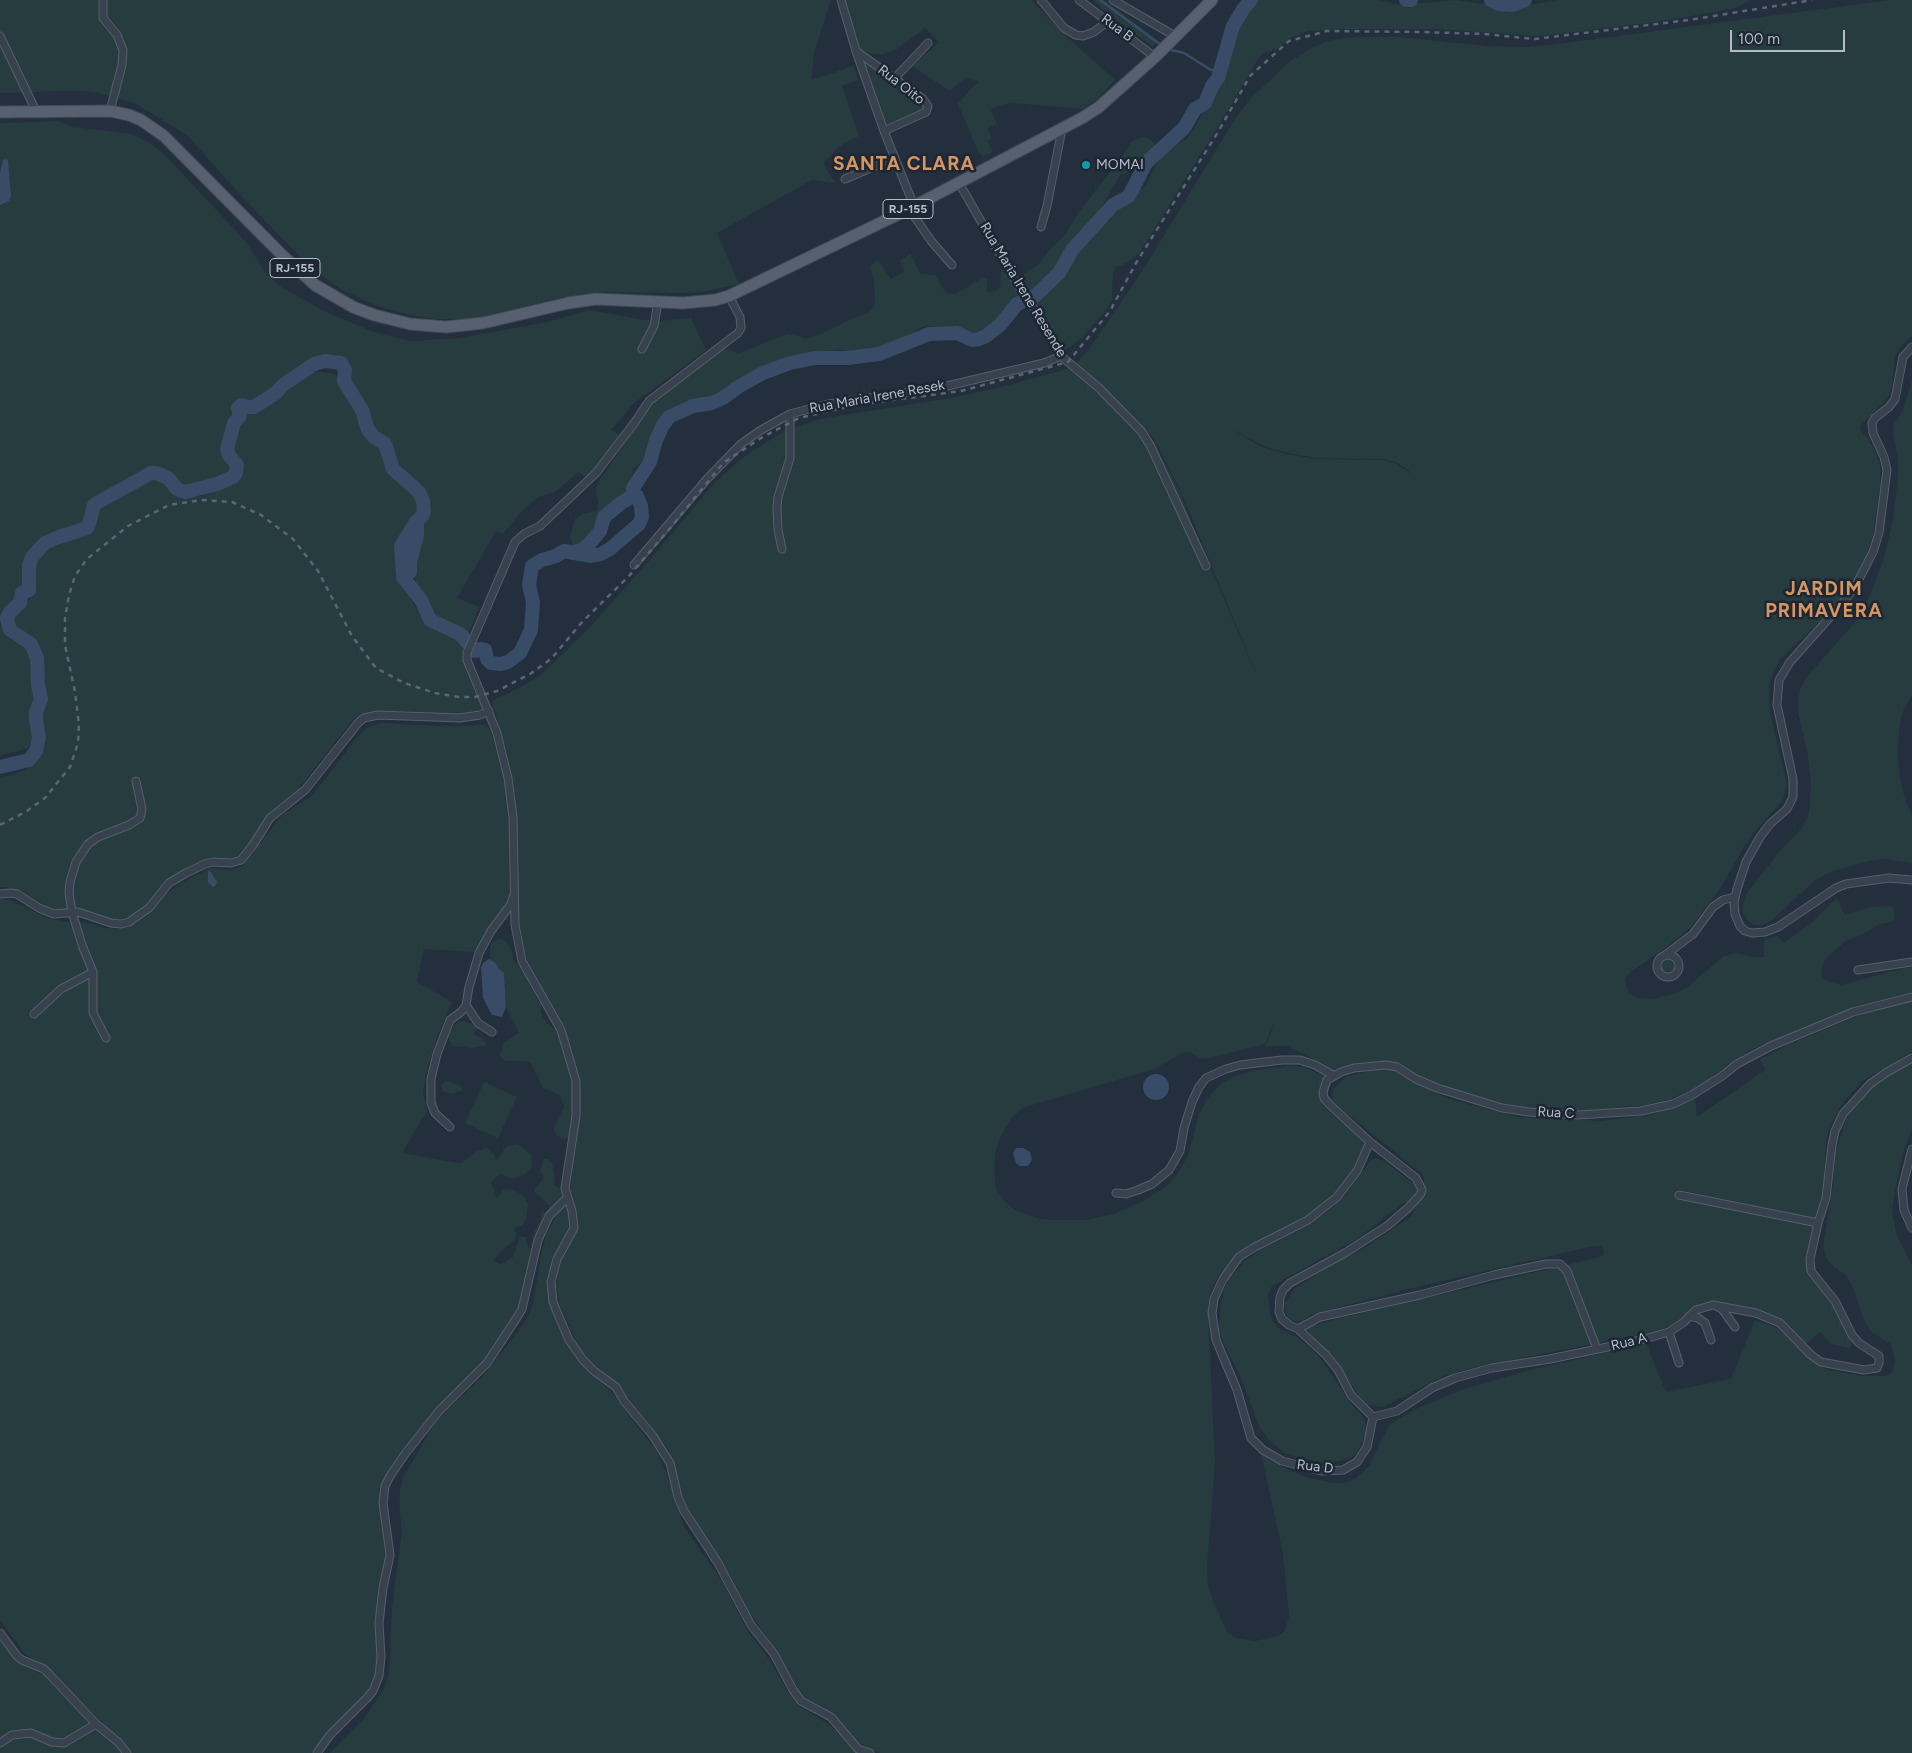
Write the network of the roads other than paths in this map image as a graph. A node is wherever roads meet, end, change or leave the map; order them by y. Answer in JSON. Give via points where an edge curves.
{"nodes":[{"id":1,"x":103,"y":0,"type":"edge"},
{"id":2,"x":841,"y":0,"type":"edge"},
{"id":3,"x":1041,"y":0,"type":"edge"},
{"id":4,"x":1079,"y":0,"type":"edge"},
{"id":5,"x":1114,"y":0,"type":"edge"},
{"id":6,"x":1212,"y":0,"type":"edge"},
{"id":7,"x":1108,"y":21,"type":"junction"},
{"id":8,"x":0,"y":36,"type":"edge"},
{"id":9,"x":1175,"y":37,"type":"junction"},
{"id":10,"x":928,"y":43,"type":"dead end"},
{"id":11,"x":856,"y":51,"type":"junction"},
{"id":12,"x":1156,"y":55,"type":"junction"},
{"id":13,"x":895,"y":78,"type":"junction"},
{"id":14,"x":36,"y":110,"type":"junction"},
{"id":15,"x":110,"y":111,"type":"junction"},
{"id":16,"x":0,"y":112,"type":"edge"},
{"id":17,"x":1062,"y":130,"type":"junction"},
{"id":18,"x":884,"y":131,"type":"junction"},
{"id":19,"x":894,"y":158,"type":"junction"},
{"id":20,"x":844,"y":179,"type":"dead end"},
{"id":21,"x":959,"y":183,"type":"junction"},
{"id":22,"x":911,"y":207,"type":"junction"},
{"id":23,"x":1041,"y":227,"type":"dead end"},
{"id":24,"x":952,"y":265,"type":"dead end"},
{"id":25,"x":729,"y":296,"type":"junction"},
{"id":26,"x":658,"y":302,"type":"junction"},
{"id":27,"x":1912,"y":347,"type":"edge"},
{"id":28,"x":642,"y":350,"type":"dead end"},
{"id":29,"x":1060,"y":356,"type":"junction"},
{"id":30,"x":790,"y":414,"type":"junction"},
{"id":31,"x":782,"y":549,"type":"dead end"},
{"id":32,"x":634,"y":565,"type":"dead end"},
{"id":33,"x":1206,"y":566,"type":"dead end"},
{"id":34,"x":489,"y":712,"type":"junction"},
{"id":35,"x":136,"y":781,"type":"dead end"},
{"id":36,"x":1912,"y":880,"type":"edge"},
{"id":37,"x":514,"y":892,"type":"junction"},
{"id":38,"x":0,"y":894,"type":"edge"},
{"id":39,"x":1735,"y":897,"type":"junction"},
{"id":40,"x":72,"y":912,"type":"junction"},
{"id":41,"x":1664,"y":956,"type":"dead end"},
{"id":42,"x":1912,"y":962,"type":"edge"},
{"id":43,"x":1858,"y":970,"type":"dead end"},
{"id":44,"x":93,"y":972,"type":"junction"},
{"id":45,"x":1912,"y":997,"type":"edge"},
{"id":46,"x":466,"y":1005,"type":"junction"},
{"id":47,"x":34,"y":1014,"type":"dead end"},
{"id":48,"x":492,"y":1032,"type":"dead end"},
{"id":49,"x":106,"y":1038,"type":"dead end"},
{"id":50,"x":1912,"y":1058,"type":"edge"},
{"id":51,"x":1333,"y":1075,"type":"junction"},
{"id":52,"x":450,"y":1127,"type":"dead end"},
{"id":53,"x":1370,"y":1142,"type":"junction"},
{"id":54,"x":1912,"y":1149,"type":"edge"},
{"id":55,"x":1116,"y":1193,"type":"dead end"},
{"id":56,"x":1679,"y":1196,"type":"dead end"},
{"id":57,"x":567,"y":1198,"type":"junction"},
{"id":58,"x":1818,"y":1223,"type":"junction"},
{"id":59,"x":1912,"y":1228,"type":"edge"},
{"id":60,"x":1714,"y":1305,"type":"junction"},
{"id":61,"x":1689,"y":1316,"type":"junction"},
{"id":62,"x":1735,"y":1327,"type":"dead end"},
{"id":63,"x":1298,"y":1328,"type":"junction"},
{"id":64,"x":1669,"y":1332,"type":"junction"},
{"id":65,"x":1711,"y":1340,"type":"dead end"},
{"id":66,"x":1597,"y":1349,"type":"junction"},
{"id":67,"x":1679,"y":1363,"type":"dead end"},
{"id":68,"x":1373,"y":1417,"type":"junction"},
{"id":69,"x":0,"y":1633,"type":"edge"},
{"id":70,"x":96,"y":1724,"type":"junction"},
{"id":71,"x":0,"y":1743,"type":"edge"},
{"id":72,"x":128,"y":1753,"type":"edge"},
{"id":73,"x":317,"y":1753,"type":"edge"},
{"id":74,"x":870,"y":1753,"type":"edge"}],
"edges":[{"from":1,"to":15,"type":"street","via":[[103,18],[117,35],[123,50]]},
{"from":2,"to":11,"type":"street"},
{"from":3,"to":7,"type":"street","via":[[1064,28],[1076,36],[1094,32]]},
{"from":4,"to":7,"type":"street","name":"Rua B"},
{"from":5,"to":9,"type":"street"},
{"from":6,"to":9,"type":"main road","number":"RJ-155"},
{"from":7,"to":12,"type":"street","name":"Rua B"},
{"from":8,"to":14,"type":"street"},
{"from":9,"to":12,"type":"main road","number":"RJ-155"},
{"from":10,"to":13,"type":"street"},
{"from":11,"to":13,"type":"street","name":"Rua Oito"},
{"from":11,"to":18,"type":"street"},
{"from":12,"to":17,"type":"main road","number":"RJ-155","via":[[1098,106]]},
{"from":13,"to":18,"type":"street","name":"Rua Oito","via":[[926,102],[928,108],[926,112]]},
{"from":14,"to":15,"type":"main road","number":"RJ-155"},
{"from":14,"to":16,"type":"main road","number":"RJ-155"},
{"from":15,"to":26,"type":"main road","number":"RJ-155","via":[[130,115],[153,127],[300,273],[334,297],[374,315],[410,324],[446,327],[483,323],[596,299]]},
{"from":17,"to":21,"type":"main road","number":"RJ-155"},
{"from":17,"to":23,"type":"street"},
{"from":18,"to":19,"type":"street"},
{"from":19,"to":20,"type":"street"},
{"from":19,"to":22,"type":"street"},
{"from":21,"to":22,"type":"main road","number":"RJ-155"},
{"from":21,"to":29,"type":"street","name":"Rua Maria Irene Resende"},
{"from":22,"to":24,"type":"street","via":[[932,242]]},
{"from":22,"to":25,"type":"main road","number":"RJ-155"},
{"from":25,"to":26,"type":"main road","number":"RJ-155","via":[[701,302]]},
{"from":25,"to":34,"type":"street","via":[[740,316],[738,333],[654,397],[596,473],[540,526],[515,542],[467,653],[468,665]]},
{"from":26,"to":28,"type":"street","via":[[654,326]]},
{"from":27,"to":39,"type":"street","via":[[1903,357],[1895,399],[1872,424],[1887,470],[1876,542],[1855,587],[1790,662],[1779,680],[1777,710],[1793,779],[1792,797],[1786,809],[1756,843]]},
{"from":29,"to":30,"type":"street","name":"Rua Maria Irene Resek","via":[[1044,363],[944,386],[828,404]]},
{"from":29,"to":33,"type":"street","name":"Rua Maria Irene Resende","via":[[1099,388],[1141,431]]},
{"from":30,"to":31,"type":"street","via":[[790,458],[777,507]]},
{"from":30,"to":32,"type":"street","name":"Rua Maria Irene Resek","via":[[741,444]]},
{"from":34,"to":37,"type":"street","via":[[503,755],[512,800]]},
{"from":34,"to":40,"type":"street","via":[[460,718],[378,715],[364,718],[305,790],[270,818],[240,860],[205,864],[181,876],[169,883],[149,908],[129,922],[111,923]]},
{"from":35,"to":40,"type":"street","via":[[142,809],[140,818],[98,836],[88,844],[71,877]]},
{"from":36,"to":39,"type":"street","via":[[1889,878],[1846,884],[1778,927],[1760,933],[1745,931],[1740,926],[1735,914]]},
{"from":37,"to":46,"type":"street","via":[[510,904],[479,953]]},
{"from":37,"to":57,"type":"street","via":[[515,925],[522,961],[561,1030],[576,1081],[576,1116],[565,1177]]},
{"from":38,"to":40,"type":"street","via":[[17,894],[54,914]]},
{"from":39,"to":41,"type":"street","via":[[1714,907],[1693,934]]},
{"from":40,"to":44,"type":"street"},
{"from":42,"to":43,"type":"street"},
{"from":44,"to":47,"type":"street","via":[[61,989]]},
{"from":44,"to":49,"type":"street","via":[[92,1012]]},
{"from":45,"to":51,"type":"street","name":"Rua C","via":[[1853,1012],[1779,1042],[1737,1064],[1692,1095],[1673,1104],[1641,1111],[1578,1115],[1502,1108],[1438,1088],[1397,1067],[1386,1065],[1354,1068]]},
{"from":46,"to":48,"type":"street","via":[[478,1023]]},
{"from":46,"to":52,"type":"street","via":[[452,1017],[446,1028],[431,1080],[430,1094],[435,1113]]},
{"from":50,"to":58,"type":"street","via":[[1870,1084],[1843,1114],[1835,1131],[1828,1187]]},
{"from":51,"to":53,"type":"street","via":[[1324,1086],[1324,1098]]},
{"from":51,"to":55,"type":"street","via":[[1300,1060],[1282,1060],[1240,1065],[1206,1078],[1192,1102],[1180,1151],[1169,1170],[1152,1184],[1126,1194]]},
{"from":53,"to":63,"type":"street","via":[[1416,1178],[1422,1190],[1394,1220],[1368,1239],[1290,1283],[1280,1297],[1279,1312],[1289,1325]]},
{"from":53,"to":68,"type":"street","name":"Rua D","via":[[1357,1171],[1337,1197],[1308,1220],[1252,1248],[1235,1262],[1218,1289],[1212,1313],[1216,1340],[1237,1390],[1251,1438],[1263,1450],[1289,1464],[1321,1471],[1343,1470],[1363,1456],[1371,1435]]},
{"from":54,"to":59,"type":"street","via":[[1902,1189],[1904,1210]]},
{"from":56,"to":58,"type":"street"},
{"from":57,"to":73,"type":"street","via":[[549,1216],[540,1234],[522,1309],[516,1319],[487,1363],[439,1411],[390,1476],[383,1495],[390,1555],[379,1623],[380,1676],[367,1698]]},
{"from":57,"to":74,"type":"street","via":[[574,1228],[558,1259],[551,1291],[569,1340],[588,1366],[616,1388],[660,1447],[670,1463],[684,1511],[801,1702],[831,1717],[858,1749]]},
{"from":58,"to":60,"type":"street","via":[[1810,1259],[1811,1271],[1835,1301],[1852,1335],[1879,1356],[1879,1366],[1869,1370],[1821,1362],[1780,1323],[1756,1313]]},
{"from":60,"to":61,"type":"street","name":"Rua A","via":[[1702,1307]]},
{"from":60,"to":62,"type":"street","via":[[1722,1309]]},
{"from":61,"to":64,"type":"street","name":"Rua A"},
{"from":61,"to":65,"type":"street","via":[[1705,1323]]},
{"from":63,"to":66,"type":"street","via":[[1320,1317],[1494,1275],[1560,1264],[1567,1271]]},
{"from":63,"to":68,"type":"street","via":[[1326,1355],[1351,1395]]},
{"from":64,"to":66,"type":"street","name":"Rua A"},
{"from":64,"to":67,"type":"street"},
{"from":66,"to":68,"type":"street","name":"Rua A","via":[[1455,1378],[1432,1388],[1397,1411]]},
{"from":69,"to":70,"type":"street","via":[[16,1656],[50,1675]]},
{"from":70,"to":71,"type":"street","via":[[64,1743],[52,1742],[32,1733],[12,1735]]},
{"from":70,"to":72,"type":"street"}]}
